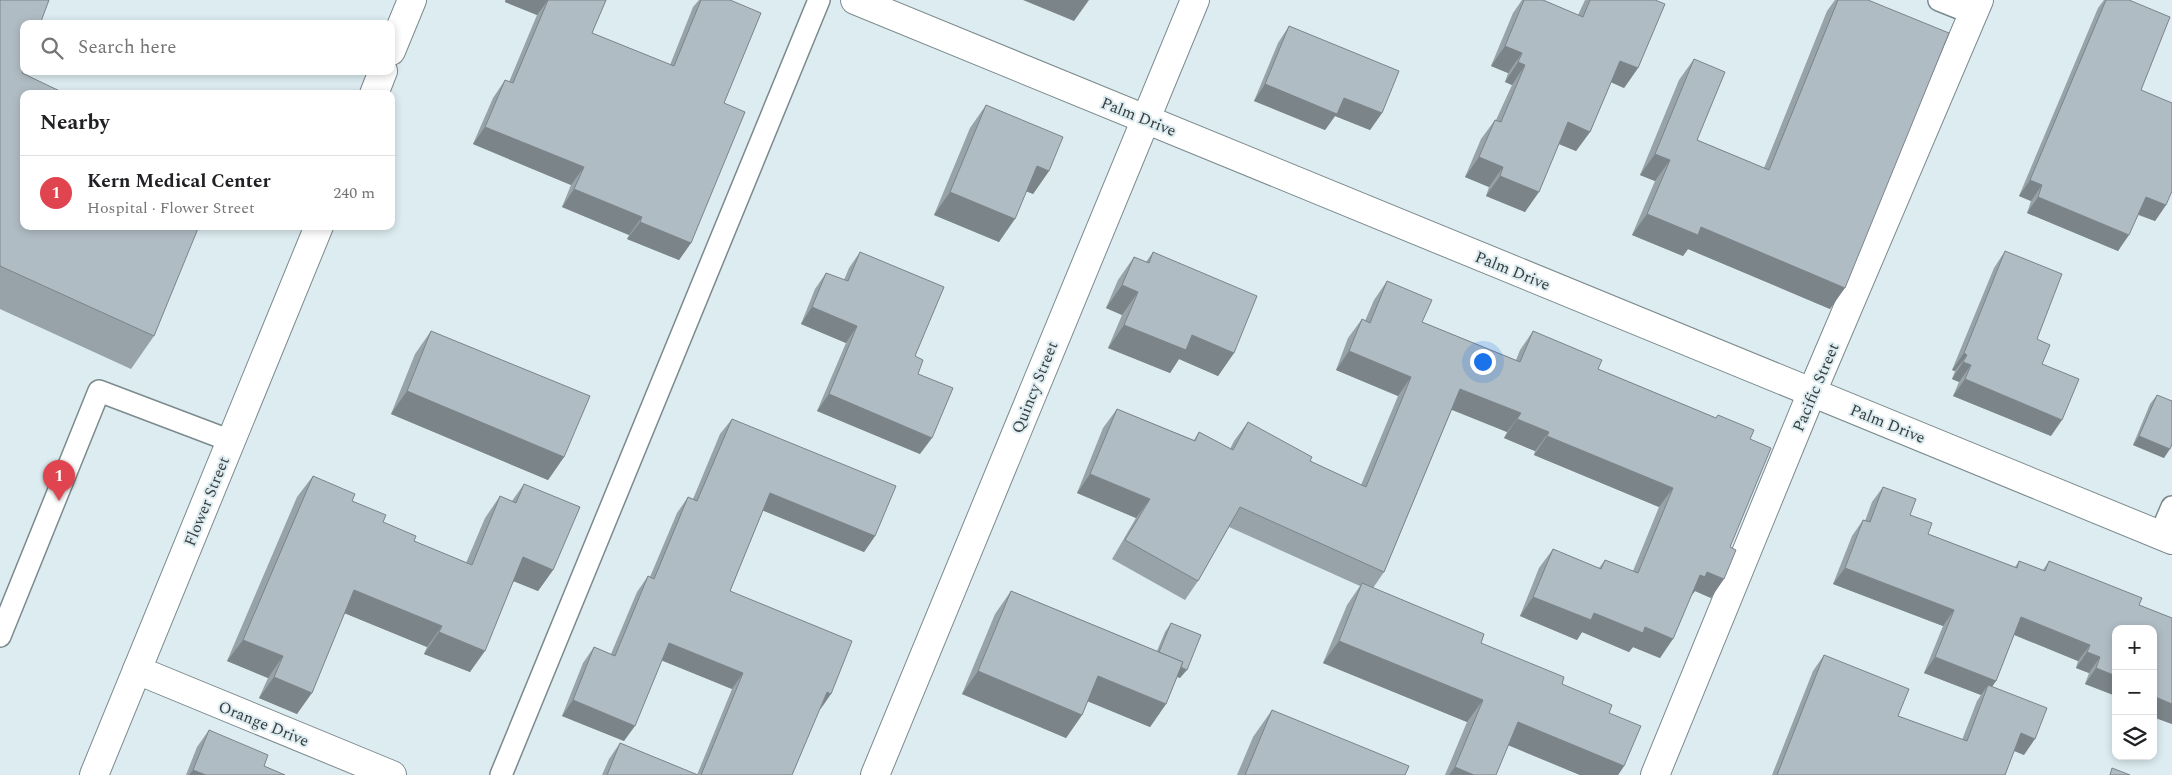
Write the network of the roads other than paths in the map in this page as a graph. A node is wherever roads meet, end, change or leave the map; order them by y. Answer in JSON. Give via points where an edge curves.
{"nodes":[{"id":1,"x":412,"y":0,"type":"edge"},
{"id":2,"x":819,"y":0,"type":"edge"},
{"id":3,"x":855,"y":0,"type":"edge"},
{"id":4,"x":1195,"y":0,"type":"edge"},
{"id":5,"x":1939,"y":0,"type":"edge"},
{"id":6,"x":1977,"y":7,"type":"edge"},
{"id":7,"x":395,"y":41,"type":"edge"},
{"id":8,"x":381,"y":75,"type":"edge"},
{"id":9,"x":376,"y":90,"type":"edge"},
{"id":10,"x":1144,"y":118,"type":"junction"},
{"id":11,"x":317,"y":230,"type":"edge"},
{"id":12,"x":1812,"y":392,"type":"junction"},
{"id":13,"x":231,"y":441,"type":"junction"},
{"id":14,"x":2172,"y":507,"type":"edge"},
{"id":15,"x":2166,"y":537,"type":"edge"},
{"id":16,"x":0,"y":636,"type":"edge"},
{"id":17,"x":137,"y":670,"type":"junction"},
{"id":18,"x":94,"y":775,"type":"edge"},
{"id":19,"x":392,"y":775,"type":"edge"},
{"id":20,"x":501,"y":775,"type":"edge"},
{"id":21,"x":875,"y":775,"type":"edge"},
{"id":22,"x":1655,"y":775,"type":"edge"}],
"edges":[{"from":1,"to":7,"type":"street"},
{"from":2,"to":20,"type":"lane"},
{"from":3,"to":10,"type":"street","name":"Palm Drive"},
{"from":4,"to":10,"type":"street","name":"Quincy Street"},
{"from":5,"to":6,"type":"lane"},
{"from":6,"to":12,"type":"street","name":"Pacific Street"},
{"from":8,"to":9,"type":"street"},
{"from":10,"to":12,"type":"street","name":"Palm Drive"},
{"from":10,"to":21,"type":"street","name":"Quincy Street"},
{"from":11,"to":13,"type":"street","name":"Flower Street"},
{"from":12,"to":15,"type":"street","name":"Palm Drive"},
{"from":12,"to":22,"type":"street","name":"Pacific Street"},
{"from":13,"to":16,"type":"lane","via":[[100,391]]},
{"from":13,"to":17,"type":"street","name":"Flower Street"},
{"from":14,"to":15,"type":"lane"},
{"from":17,"to":18,"type":"street","name":"Flower Street"},
{"from":17,"to":19,"type":"street","name":"Orange Drive"}]}
